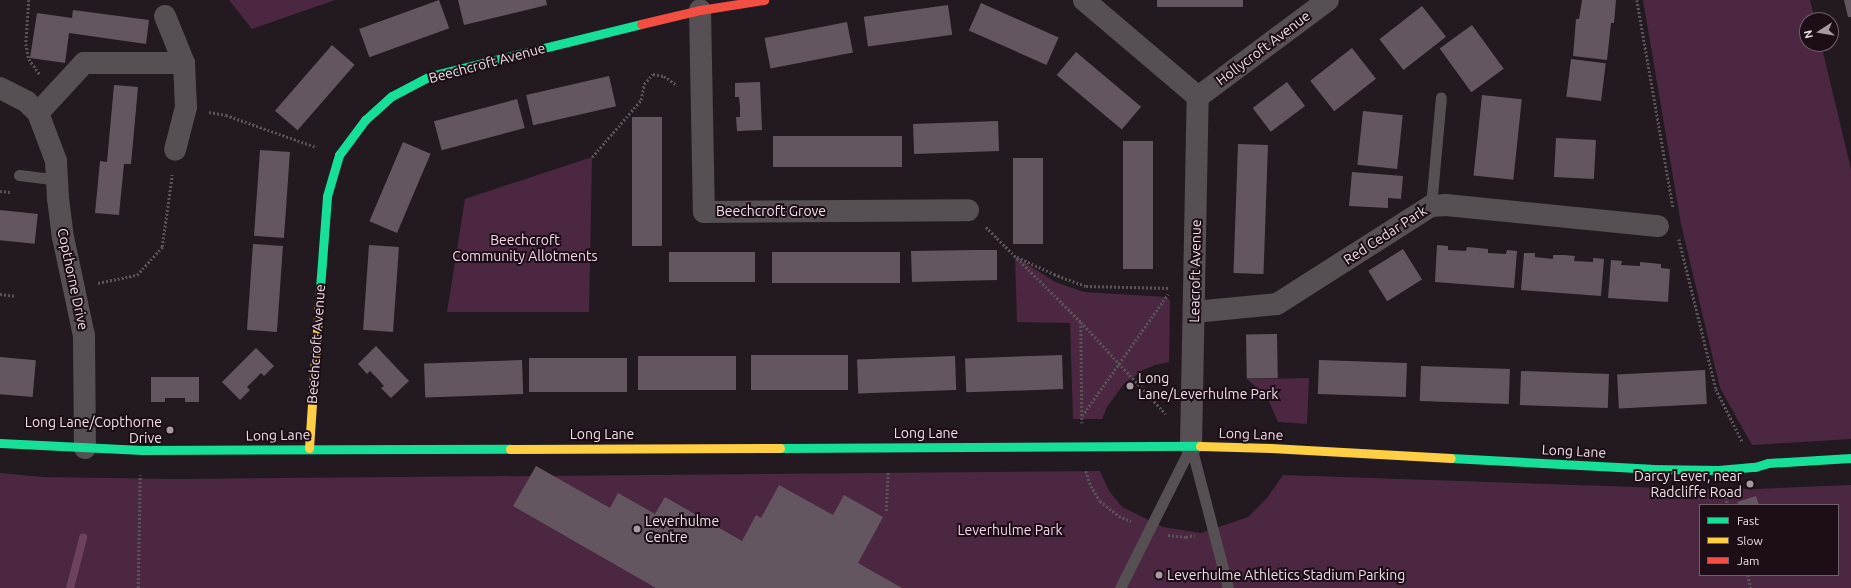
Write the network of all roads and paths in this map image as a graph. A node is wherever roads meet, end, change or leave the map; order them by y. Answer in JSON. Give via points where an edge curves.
{"nodes":[{"id":1,"x":764,"y":0,"type":"edge"},
{"id":2,"x":1084,"y":0,"type":"edge"},
{"id":3,"x":1328,"y":0,"type":"edge"},
{"id":4,"x":1637,"y":0,"type":"edge"},
{"id":5,"x":700,"y":10,"type":"junction"},
{"id":6,"x":166,"y":16,"type":"dead end"},
{"id":7,"x":184,"y":63,"type":"junction"},
{"id":8,"x":702,"y":85,"type":"junction"},
{"id":9,"x":0,"y":88,"type":"edge"},
{"id":10,"x":1198,"y":97,"type":"junction"},
{"id":11,"x":1442,"y":97,"type":"dead end"},
{"id":12,"x":186,"y":108,"type":"junction"},
{"id":13,"x":38,"y":113,"type":"junction"},
{"id":14,"x":175,"y":150,"type":"joint"},
{"id":15,"x":339,"y":156,"type":"junction"},
{"id":16,"x":592,"y":158,"type":"dead end"},
{"id":17,"x":19,"y":175,"type":"dead end"},
{"id":18,"x":58,"y":180,"type":"junction"},
{"id":19,"x":1431,"y":206,"type":"junction"},
{"id":20,"x":1673,"y":209,"type":"dead end"},
{"id":21,"x":968,"y":210,"type":"joint"},
{"id":22,"x":1668,"y":229,"type":"joint"},
{"id":23,"x":1015,"y":256,"type":"junction"},
{"id":24,"x":75,"y":288,"type":"junction"},
{"id":25,"x":0,"y":294,"type":"edge"},
{"id":26,"x":16,"y":296,"type":"dead end"},
{"id":27,"x":1194,"y":312,"type":"junction"},
{"id":28,"x":1081,"y":322,"type":"junction"},
{"id":29,"x":1119,"y":363,"type":"junction"},
{"id":30,"x":1082,"y":416,"type":"junction"},
{"id":31,"x":0,"y":443,"type":"edge"},
{"id":32,"x":1191,"y":443,"type":"junction"},
{"id":33,"x":889,"y":447,"type":"junction"},
{"id":34,"x":1082,"y":447,"type":"junction"},
{"id":35,"x":85,"y":448,"type":"junction"},
{"id":36,"x":308,"y":448,"type":"junction"},
{"id":37,"x":142,"y":450,"type":"junction"},
{"id":38,"x":1851,"y":458,"type":"edge"},
{"id":39,"x":1755,"y":467,"type":"junction"},
{"id":40,"x":886,"y":511,"type":"dead end"},
{"id":41,"x":1150,"y":530,"type":"junction"},
{"id":42,"x":1213,"y":532,"type":"junction"},
{"id":43,"x":1748,"y":576,"type":"edge"},
{"id":44,"x":138,"y":588,"type":"edge"},
{"id":45,"x":1120,"y":588,"type":"edge"},
{"id":46,"x":1228,"y":588,"type":"edge"},
{"id":47,"x":1751,"y":588,"type":"edge"}],
"edges":[{"from":1,"to":5,"type":"street","name":"Beechcroft Avenue"},
{"from":2,"to":10,"type":"street"},
{"from":3,"to":10,"type":"street","name":"Hollycroft Avenue"},
{"from":4,"to":20,"type":"path"},
{"from":5,"to":8,"type":"street","name":"Beechcroft Grove"},
{"from":5,"to":15,"type":"street","name":"Beechcroft Avenue","via":[[430,76],[392,96],[365,120]]},
{"from":6,"to":7,"type":"street"},
{"from":7,"to":12,"type":"street"},
{"from":7,"to":13,"type":"street","via":[[84,63]]},
{"from":8,"to":16,"type":"path","via":[[676,85],[664,76],[653,74],[644,84],[641,100]]},
{"from":8,"to":21,"type":"street","name":"Beechcroft Grove","via":[[704,212]]},
{"from":9,"to":13,"type":"street","name":"Copthorne Drive","via":[[27,102]]},
{"from":10,"to":27,"type":"street","name":"Leacroft Avenue"},
{"from":11,"to":19,"type":"lane"},
{"from":12,"to":14,"type":"street"},
{"from":12,"to":15,"type":"path","via":[[226,116]]},
{"from":13,"to":18,"type":"street","name":"Copthorne Drive","via":[[51,144]]},
{"from":14,"to":24,"type":"path","via":[[162,247],[137,275]]},
{"from":15,"to":36,"type":"street","name":"Beechcroft Avenue","via":[[327,196]]},
{"from":17,"to":18,"type":"lane"},
{"from":18,"to":24,"type":"street","name":"Copthorne Drive","via":[[63,237]]},
{"from":19,"to":22,"type":"street","name":"Red Cedar Park","via":[[1446,205]]},
{"from":19,"to":27,"type":"street","name":"Red Cedar Park","via":[[1277,304]]},
{"from":21,"to":23,"type":"path"},
{"from":22,"to":39,"type":"path","via":[[1716,389]]},
{"from":23,"to":28,"type":"path"},
{"from":23,"to":29,"type":"path","via":[[1086,286],[1173,288]]},
{"from":24,"to":35,"type":"street","name":"Copthorne Drive","via":[[84,336]]},
{"from":25,"to":26,"type":"path"},
{"from":27,"to":32,"type":"street","name":"Leacroft Avenue"},
{"from":28,"to":29,"type":"path"},
{"from":28,"to":30,"type":"path"},
{"from":29,"to":30,"type":"path"},
{"from":29,"to":32,"type":"path"},
{"from":30,"to":34,"type":"path"},
{"from":31,"to":35,"type":"street","name":"Long Lane"},
{"from":32,"to":34,"type":"street","name":"Long Lane"},
{"from":32,"to":39,"type":"street","name":"Long Lane","via":[[1650,469],[1718,470]]},
{"from":32,"to":41,"type":"lane"},
{"from":32,"to":42,"type":"lane"},
{"from":33,"to":34,"type":"street","name":"Long Lane"},
{"from":33,"to":36,"type":"street","name":"Long Lane"},
{"from":33,"to":40,"type":"path"},
{"from":34,"to":41,"type":"path","via":[[1091,486],[1100,501],[1118,516]]},
{"from":35,"to":37,"type":"street","name":"Long Lane"},
{"from":36,"to":37,"type":"street","name":"Long Lane"},
{"from":37,"to":44,"type":"path"},
{"from":38,"to":39,"type":"street","name":"Long Lane","via":[[1768,463]]},
{"from":41,"to":42,"type":"path","via":[[1186,537]]},
{"from":41,"to":45,"type":"lane"},
{"from":42,"to":46,"type":"lane"},
{"from":43,"to":47,"type":"path"}]}
